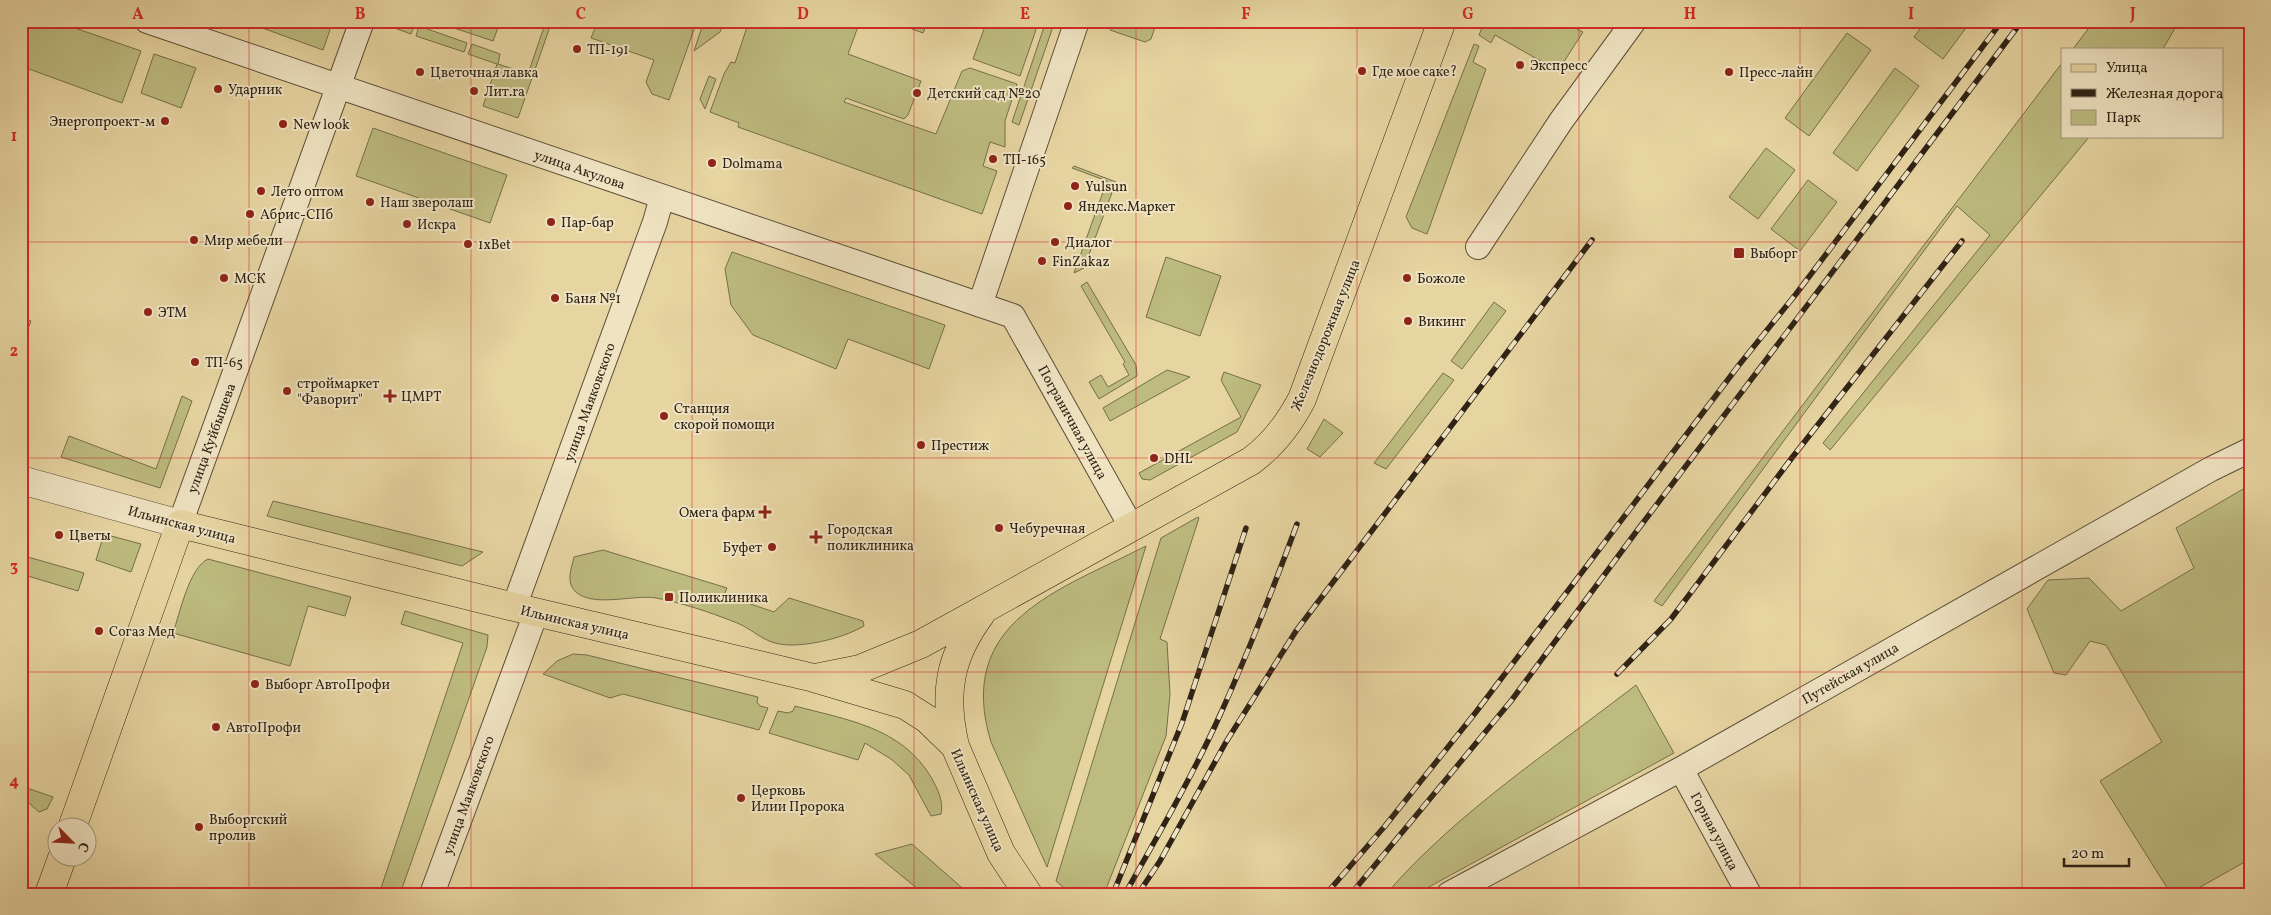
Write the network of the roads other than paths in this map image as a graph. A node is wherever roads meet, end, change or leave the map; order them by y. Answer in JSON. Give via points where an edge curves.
{"nodes":[{"id":1,"x":147,"y":21,"type":"edge"},
{"id":2,"x":362,"y":21,"type":"edge"},
{"id":3,"x":1077,"y":21,"type":"edge"},
{"id":4,"x":1442,"y":21,"type":"edge"},
{"id":5,"x":1624,"y":25,"type":"edge"},
{"id":6,"x":338,"y":86,"type":"junction"},
{"id":7,"x":662,"y":196,"type":"junction"},
{"id":8,"x":1478,"y":247,"type":"dead end"},
{"id":9,"x":980,"y":305,"type":"junction"},
{"id":10,"x":1013,"y":316,"type":"joint"},
{"id":11,"x":2250,"y":450,"type":"edge"},
{"id":12,"x":21,"y":480,"type":"edge"},
{"id":13,"x":180,"y":524,"type":"junction"},
{"id":14,"x":1132,"y":528,"type":"junction"},
{"id":15,"x":525,"y":610,"type":"junction"},
{"id":16,"x":984,"y":610,"type":"junction"},
{"id":17,"x":814,"y":678,"type":"junction"},
{"id":18,"x":955,"y":746,"type":"junction"},
{"id":19,"x":1681,"y":769,"type":"junction"},
{"id":20,"x":76,"y":818,"type":"edge"},
{"id":21,"x":58,"y":868,"type":"edge"},
{"id":22,"x":49,"y":894,"type":"edge"},
{"id":23,"x":432,"y":894,"type":"edge"},
{"id":24,"x":1028,"y":894,"type":"edge"},
{"id":25,"x":1449,"y":894,"type":"edge"},
{"id":26,"x":1748,"y":894,"type":"edge"}],
"edges":[{"from":1,"to":6,"type":"street","name":"улица Акулова"},
{"from":2,"to":6,"type":"street","name":"улица Куйбышева"},
{"from":3,"to":9,"type":"street"},
{"from":4,"to":14,"type":"main road","name":"Железнодорожная улица","via":[[1294,415],[1277,438],[1251,461]]},
{"from":5,"to":8,"type":"street"},
{"from":6,"to":7,"type":"street","name":"улица Акулова"},
{"from":6,"to":13,"type":"street","name":"улица Куйбышева"},
{"from":7,"to":9,"type":"street","name":"улица Акулова"},
{"from":7,"to":15,"type":"street","name":"улица Маяковского"},
{"from":9,"to":10,"type":"street","name":"улица Акулова"},
{"from":10,"to":14,"type":"street","name":"Пограничная улица"},
{"from":11,"to":19,"type":"street","name":"Путейская улица"},
{"from":12,"to":13,"type":"street","name":"Ильинская улица"},
{"from":13,"to":15,"type":"main road","name":"Ильинская улица"},
{"from":13,"to":20,"type":"main road","name":"улица Куйбышева"},
{"from":14,"to":16,"type":"main road","name":"Железнодорожная улица"},
{"from":15,"to":17,"type":"main road","name":"Ильинская улица"},
{"from":15,"to":23,"type":"street","name":"улица Маяковского"},
{"from":16,"to":17,"type":"main road","name":"Железнодорожная улица","via":[[892,658],[860,669]]},
{"from":16,"to":18,"type":"main road","name":"Железнодорожная улица","via":[[967,632],[950,677],[949,722]]},
{"from":17,"to":18,"type":"main road","name":"Ильинская улица","via":[[905,705],[927,719]]},
{"from":18,"to":24,"type":"main road","name":"Ильинская улица","via":[[1001,853]]},
{"from":19,"to":25,"type":"street","name":"Путейская улица"},
{"from":19,"to":26,"type":"street","name":"Горная улица"},
{"from":21,"to":22,"type":"main road"}]}
